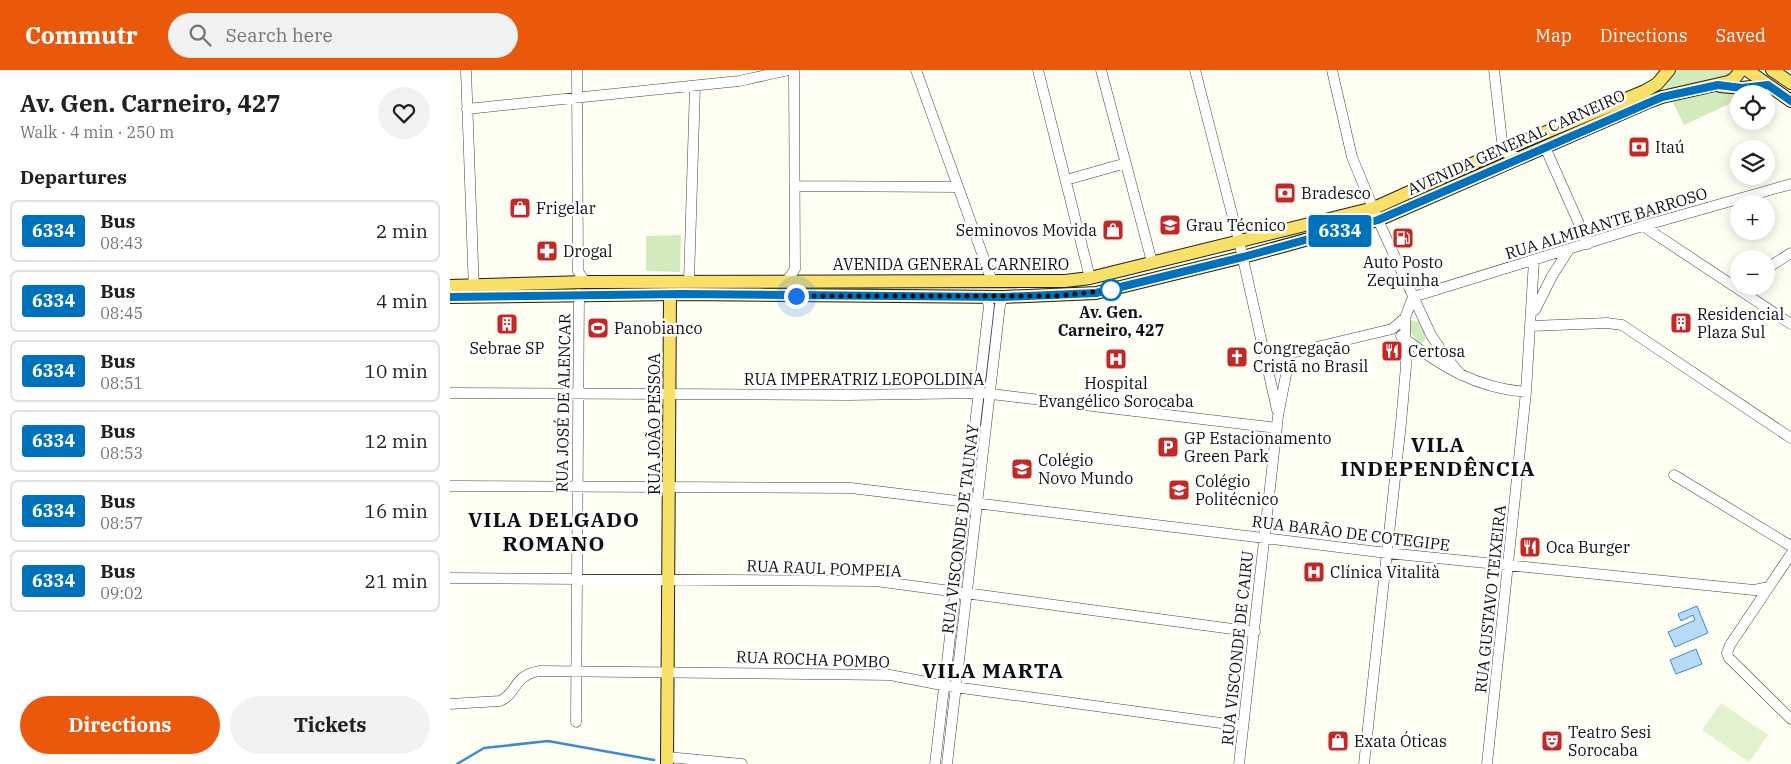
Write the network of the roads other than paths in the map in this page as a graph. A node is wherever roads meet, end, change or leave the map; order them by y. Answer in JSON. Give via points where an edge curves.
{"nodes":[{"id":1,"x":466,"y":70,"type":"edge"},
{"id":2,"x":577,"y":70,"type":"edge"},
{"id":3,"x":789,"y":70,"type":"edge"},
{"id":4,"x":794,"y":70,"type":"edge"},
{"id":5,"x":916,"y":70,"type":"edge"},
{"id":6,"x":1038,"y":70,"type":"edge"},
{"id":7,"x":1101,"y":70,"type":"edge"},
{"id":8,"x":1195,"y":70,"type":"edge"},
{"id":9,"x":1332,"y":70,"type":"edge"},
{"id":10,"x":1494,"y":70,"type":"edge"},
{"id":11,"x":1670,"y":70,"type":"edge"},
{"id":12,"x":1741,"y":70,"type":"edge"},
{"id":13,"x":1747,"y":70,"type":"edge"},
{"id":14,"x":1718,"y":85,"type":"junction"},
{"id":15,"x":1768,"y":85,"type":"edge"},
{"id":16,"x":695,"y":86,"type":"junction"},
{"id":17,"x":1730,"y":86,"type":"edge"},
{"id":18,"x":1692,"y":89,"type":"junction"},
{"id":19,"x":1775,"y":90,"type":"edge"},
{"id":20,"x":577,"y":98,"type":"junction"},
{"id":21,"x":1791,"y":101,"type":"edge"},
{"id":22,"x":467,"y":109,"type":"junction"},
{"id":23,"x":1545,"y":147,"type":"junction"},
{"id":24,"x":1503,"y":150,"type":"junction"},
{"id":25,"x":1520,"y":158,"type":"junction"},
{"id":26,"x":1126,"y":163,"type":"junction"},
{"id":27,"x":1066,"y":180,"type":"junction"},
{"id":28,"x":1791,"y":184,"type":"edge"},
{"id":29,"x":796,"y":186,"type":"junction"},
{"id":30,"x":957,"y":187,"type":"junction"},
{"id":31,"x":1376,"y":214,"type":"junction"},
{"id":32,"x":1643,"y":226,"type":"junction"},
{"id":33,"x":1239,"y":241,"type":"junction"},
{"id":34,"x":1588,"y":244,"type":"junction"},
{"id":35,"x":1568,"y":251,"type":"junction"},
{"id":36,"x":1791,"y":253,"type":"edge"},
{"id":37,"x":1243,"y":257,"type":"junction"},
{"id":38,"x":1546,"y":257,"type":"junction"},
{"id":39,"x":1534,"y":260,"type":"junction"},
{"id":40,"x":1152,"y":262,"type":"junction"},
{"id":41,"x":1775,"y":263,"type":"edge"},
{"id":42,"x":1090,"y":278,"type":"junction"},
{"id":43,"x":1550,"y":280,"type":"junction"},
{"id":44,"x":658,"y":281,"type":"junction"},
{"id":45,"x":689,"y":281,"type":"junction"},
{"id":46,"x":787,"y":281,"type":"junction"},
{"id":47,"x":992,"y":281,"type":"junction"},
{"id":48,"x":1730,"y":281,"type":"edge"},
{"id":49,"x":585,"y":282,"type":"junction"},
{"id":50,"x":450,"y":286,"type":"edge"},
{"id":51,"x":474,"y":290,"type":"junction"},
{"id":52,"x":1430,"y":292,"type":"junction"},
{"id":53,"x":579,"y":294,"type":"junction"},
{"id":54,"x":670,"y":294,"type":"junction"},
{"id":55,"x":1751,"y":295,"type":"edge"},
{"id":56,"x":450,"y":297,"type":"edge"},
{"id":57,"x":986,"y":297,"type":"junction"},
{"id":58,"x":1003,"y":297,"type":"junction"},
{"id":59,"x":1413,"y":297,"type":"junction"},
{"id":60,"x":1418,"y":308,"type":"junction"},
{"id":61,"x":1405,"y":318,"type":"junction"},
{"id":62,"x":1425,"y":322,"type":"junction"},
{"id":63,"x":1531,"y":322,"type":"junction"},
{"id":64,"x":1791,"y":324,"type":"edge"},
{"id":65,"x":1392,"y":330,"type":"junction"},
{"id":66,"x":1431,"y":335,"type":"junction"},
{"id":67,"x":1404,"y":338,"type":"junction"},
{"id":68,"x":1417,"y":348,"type":"junction"},
{"id":69,"x":1290,"y":354,"type":"junction"},
{"id":70,"x":1266,"y":359,"type":"junction"},
{"id":71,"x":1406,"y":366,"type":"junction"},
{"id":72,"x":1461,"y":375,"type":"junction"},
{"id":73,"x":980,"y":392,"type":"junction"},
{"id":74,"x":1526,"y":392,"type":"junction"},
{"id":75,"x":450,"y":393,"type":"edge"},
{"id":76,"x":991,"y":393,"type":"junction"},
{"id":77,"x":577,"y":395,"type":"junction"},
{"id":78,"x":670,"y":395,"type":"junction"},
{"id":79,"x":1278,"y":416,"type":"junction"},
{"id":80,"x":1277,"y":428,"type":"junction"},
{"id":81,"x":1791,"y":438,"type":"edge"},
{"id":82,"x":1674,"y":475,"type":"dead end"},
{"id":83,"x":450,"y":486,"type":"edge"},
{"id":84,"x":577,"y":488,"type":"junction"},
{"id":85,"x":670,"y":488,"type":"junction"},
{"id":86,"x":966,"y":503,"type":"junction"},
{"id":87,"x":977,"y":504,"type":"junction"},
{"id":88,"x":1265,"y":538,"type":"junction"},
{"id":89,"x":1791,"y":546,"type":"edge"},
{"id":90,"x":1387,"y":553,"type":"junction"},
{"id":91,"x":1791,"y":554,"type":"edge"},
{"id":92,"x":1509,"y":566,"type":"junction"},
{"id":93,"x":450,"y":578,"type":"edge"},
{"id":94,"x":577,"y":579,"type":"junction"},
{"id":95,"x":669,"y":580,"type":"junction"},
{"id":96,"x":1769,"y":587,"type":"junction"},
{"id":97,"x":955,"y":592,"type":"junction"},
{"id":98,"x":967,"y":594,"type":"junction"},
{"id":99,"x":1255,"y":632,"type":"junction"},
{"id":100,"x":576,"y":670,"type":"junction"},
{"id":101,"x":669,"y":671,"type":"junction"},
{"id":102,"x":944,"y":686,"type":"junction"},
{"id":103,"x":956,"y":688,"type":"junction"},
{"id":104,"x":450,"y":704,"type":"edge"},
{"id":105,"x":1791,"y":719,"type":"edge"},
{"id":106,"x":576,"y":722,"type":"dead end"},
{"id":107,"x":1244,"y":726,"type":"junction"},
{"id":108,"x":667,"y":760,"type":"edge"},
{"id":109,"x":742,"y":764,"type":"edge"},
{"id":110,"x":935,"y":764,"type":"edge"},
{"id":111,"x":947,"y":764,"type":"edge"},
{"id":112,"x":1239,"y":764,"type":"edge"},
{"id":113,"x":1364,"y":764,"type":"edge"},
{"id":114,"x":1487,"y":764,"type":"edge"}],
"edges":[{"from":1,"to":22,"type":"street"},
{"from":2,"to":20,"type":"street"},
{"from":3,"to":16,"type":"street"},
{"from":4,"to":29,"type":"street"},
{"from":5,"to":30,"type":"street"},
{"from":6,"to":27,"type":"street"},
{"from":7,"to":26,"type":"street"},
{"from":8,"to":33,"type":"street"},
{"from":9,"to":31,"type":"street","via":[[1352,156]]},
{"from":10,"to":24,"type":"street"},
{"from":11,"to":18,"type":"main road","via":[[1673,82],[1679,87]]},
{"from":11,"to":24,"type":"main road","name":"AVENIDA GENERAL CARNEIRO","via":[[1660,82],[1645,91]]},
{"from":12,"to":14,"type":"main road","via":[[1734,79]]},
{"from":13,"to":15,"type":"main road"},
{"from":14,"to":17,"type":"main road"},
{"from":14,"to":18,"type":"main road","name":"AVENIDA GENERAL CARNEIRO"},
{"from":16,"to":20,"type":"street"},
{"from":16,"to":45,"type":"street"},
{"from":18,"to":23,"type":"main road","name":"AVENIDA GENERAL CARNEIRO","via":[[1668,95]]},
{"from":19,"to":21,"type":"main road"},
{"from":20,"to":22,"type":"street"},
{"from":20,"to":49,"type":"street","via":[[578,271]]},
{"from":22,"to":51,"type":"street"},
{"from":23,"to":25,"type":"main road","name":"AVENIDA GENERAL CARNEIRO"},
{"from":23,"to":34,"type":"street"},
{"from":24,"to":25,"type":"street"},
{"from":24,"to":31,"type":"main road","name":"AVENIDA GENERAL CARNEIRO"},
{"from":25,"to":31,"type":"main road","name":"AVENIDA GENERAL CARNEIRO"},
{"from":26,"to":27,"type":"street"},
{"from":26,"to":40,"type":"street"},
{"from":27,"to":42,"type":"street"},
{"from":28,"to":32,"type":"street","name":"RUA ALMIRANTE BARROSO"},
{"from":29,"to":30,"type":"street"},
{"from":29,"to":46,"type":"street","via":[[795,269]]},
{"from":30,"to":47,"type":"street"},
{"from":31,"to":33,"type":"main road","name":"AVENIDA GENERAL CARNEIRO"},
{"from":31,"to":37,"type":"main road","name":"AVENIDA GENERAL CARNEIRO"},
{"from":31,"to":59,"type":"street"},
{"from":32,"to":34,"type":"street","name":"RUA ALMIRANTE BARROSO"},
{"from":32,"to":48,"type":"street"},
{"from":33,"to":37,"type":"street"},
{"from":33,"to":40,"type":"main road","name":"AVENIDA GENERAL CARNEIRO"},
{"from":34,"to":35,"type":"street","name":"RUA ALMIRANTE BARROSO"},
{"from":35,"to":38,"type":"street","name":"RUA ALMIRANTE BARROSO"},
{"from":35,"to":43,"type":"street","name":"RUA GUSTAVO TEIXEIRA"},
{"from":36,"to":41,"type":"street"},
{"from":37,"to":58,"type":"main road","name":"AVENIDA GENERAL CARNEIRO","via":[[1096,293]]},
{"from":37,"to":70,"type":"street","name":"RUA VISCONDE DE CAIRU"},
{"from":38,"to":39,"type":"street","name":"RUA ALMIRANTE BARROSO"},
{"from":38,"to":43,"type":"street"},
{"from":39,"to":52,"type":"street","name":"RUA ALMIRANTE BARROSO"},
{"from":39,"to":63,"type":"street","name":"RUA GUSTAVO TEIXEIRA"},
{"from":40,"to":42,"type":"main road","name":"AVENIDA GENERAL CARNEIRO"},
{"from":42,"to":47,"type":"main road","name":"AVENIDA GENERAL CARNEIRO"},
{"from":43,"to":63,"type":"street","name":"RUA GUSTAVO TEIXEIRA"},
{"from":44,"to":45,"type":"main road","name":"AVENIDA GENERAL CARNEIRO"},
{"from":44,"to":49,"type":"main road","name":"AVENIDA GENERAL CARNEIRO"},
{"from":44,"to":54,"type":"main road"},
{"from":45,"to":46,"type":"main road","name":"AVENIDA GENERAL CARNEIRO"},
{"from":46,"to":47,"type":"main road","name":"AVENIDA GENERAL CARNEIRO"},
{"from":49,"to":51,"type":"main road","name":"AVENIDA GENERAL CARNEIRO"},
{"from":50,"to":51,"type":"main road","name":"AVENIDA GENERAL CARNEIRO"},
{"from":51,"to":53,"type":"main road","name":"AVENIDA GENERAL CARNEIRO"},
{"from":51,"to":56,"type":"main road","name":"AVENIDA GENERAL CARNEIRO"},
{"from":52,"to":59,"type":"street","name":"RUA ALMIRANTE BARROSO"},
{"from":52,"to":60,"type":"street","via":[[1421,298]]},
{"from":53,"to":54,"type":"main road","name":"AVENIDA GENERAL CARNEIRO"},
{"from":53,"to":77,"type":"street","name":"RUA JOSÉ DE ALENCAR"},
{"from":54,"to":57,"type":"main road","name":"AVENIDA GENERAL CARNEIRO"},
{"from":54,"to":78,"type":"main road","name":"RUA JOÃO PESSOA"},
{"from":55,"to":64,"type":"street"},
{"from":57,"to":58,"type":"main road","name":"AVENIDA GENERAL CARNEIRO"},
{"from":57,"to":73,"type":"street","name":"RUA VISCONDE DE TAUNAY","via":[[989,306]]},
{"from":58,"to":76,"type":"street","name":"RUA VISCONDE DE TAUNAY"},
{"from":59,"to":60,"type":"street"},
{"from":59,"to":61,"type":"street"},
{"from":60,"to":62,"type":"street"},
{"from":61,"to":62,"type":"street","via":[[1415,316]]},
{"from":61,"to":65,"type":"street"},
{"from":61,"to":67,"type":"street"},
{"from":62,"to":66,"type":"street"},
{"from":63,"to":74,"type":"street","name":"RUA GUSTAVO TEIXEIRA"},
{"from":63,"to":81,"type":"street","via":[[1622,325]]},
{"from":65,"to":67,"type":"street"},
{"from":65,"to":69,"type":"street"},
{"from":66,"to":68,"type":"street","via":[[1427,345]]},
{"from":66,"to":72,"type":"street"},
{"from":67,"to":68,"type":"street"},
{"from":67,"to":71,"type":"street"},
{"from":68,"to":71,"type":"street"},
{"from":68,"to":72,"type":"street"},
{"from":69,"to":70,"type":"street"},
{"from":69,"to":79,"type":"street","name":"RUA VISCONDE DE CAIRU"},
{"from":70,"to":79,"type":"street","name":"RUA VISCONDE DE CAIRU"},
{"from":71,"to":90,"type":"street"},
{"from":72,"to":74,"type":"street","via":[[1487,387]]},
{"from":73,"to":76,"type":"street","name":"RUA IMPERATRIZ LEOPOLDINA"},
{"from":73,"to":78,"type":"street","name":"RUA IMPERATRIZ LEOPOLDINA"},
{"from":73,"to":86,"type":"street","name":"RUA VISCONDE DE TAUNAY"},
{"from":74,"to":92,"type":"street","name":"RUA GUSTAVO TEIXEIRA"},
{"from":75,"to":77,"type":"street","name":"RUA IMPERATRIZ LEOPOLDINA"},
{"from":76,"to":80,"type":"street","name":"RUA IMPERATRIZ LEOPOLDINA"},
{"from":76,"to":87,"type":"street","name":"RUA VISCONDE DE TAUNAY"},
{"from":77,"to":78,"type":"street","name":"RUA IMPERATRIZ LEOPOLDINA"},
{"from":77,"to":84,"type":"street","name":"RUA JOSÉ DE ALENCAR"},
{"from":78,"to":85,"type":"main road","name":"RUA JOÃO PESSOA"},
{"from":79,"to":80,"type":"street","name":"RUA VISCONDE DE CAIRU"},
{"from":80,"to":88,"type":"street","name":"RUA VISCONDE DE CAIRU"},
{"from":82,"to":89,"type":"street"},
{"from":83,"to":84,"type":"street","name":"RUA BARÃO DE COTEGIPE"},
{"from":84,"to":85,"type":"street","name":"RUA BARÃO DE COTEGIPE"},
{"from":84,"to":94,"type":"street","name":"RUA JOSÉ DE ALENCAR"},
{"from":85,"to":86,"type":"street","name":"RUA BARÃO DE COTEGIPE","via":[[851,488]]},
{"from":85,"to":95,"type":"main road","name":"RUA JOÃO PESSOA"},
{"from":86,"to":87,"type":"street","name":"RUA BARÃO DE COTEGIPE"},
{"from":86,"to":97,"type":"street","name":"RUA VISCONDE DE TAUNAY"},
{"from":87,"to":88,"type":"street","name":"RUA BARÃO DE COTEGIPE"},
{"from":87,"to":98,"type":"street","name":"RUA VISCONDE DE TAUNAY"},
{"from":88,"to":90,"type":"street","name":"RUA BARÃO DE COTEGIPE"},
{"from":88,"to":99,"type":"street","name":"RUA VISCONDE DE CAIRU"},
{"from":90,"to":92,"type":"street","name":"RUA BARÃO DE COTEGIPE"},
{"from":90,"to":113,"type":"street"},
{"from":91,"to":96,"type":"street"},
{"from":92,"to":96,"type":"street","name":"RUA BARÃO DE COTEGIPE","via":[[1754,590]]},
{"from":92,"to":114,"type":"street","name":"RUA GUSTAVO TEIXEIRA"},
{"from":93,"to":94,"type":"street","name":"RUA RAUL POMPEIA"},
{"from":94,"to":95,"type":"street","name":"RUA RAUL POMPEIA"},
{"from":94,"to":100,"type":"street","name":"RUA JOSÉ DE ALENCAR"},
{"from":95,"to":97,"type":"street","name":"RUA RAUL POMPEIA","via":[[876,582]]},
{"from":95,"to":101,"type":"main road","name":"RUA JOÃO PESSOA"},
{"from":96,"to":105,"type":"street","via":[[1727,653]]},
{"from":97,"to":98,"type":"street","name":"RUA RAUL POMPEIA"},
{"from":97,"to":102,"type":"street","name":"RUA VISCONDE DE TAUNAY"},
{"from":98,"to":99,"type":"street","name":"RUA RAUL POMPEIA"},
{"from":98,"to":103,"type":"street","name":"RUA VISCONDE DE TAUNAY"},
{"from":99,"to":107,"type":"street","name":"RUA VISCONDE DE CAIRU"},
{"from":100,"to":101,"type":"street","name":"RUA ROCHA POMBO"},
{"from":100,"to":104,"type":"street","name":"RUA ROCHA POMBO","via":[[526,674],[500,701]]},
{"from":100,"to":106,"type":"street","name":"RUA JOSÉ DE ALENCAR"},
{"from":101,"to":102,"type":"street","name":"RUA ROCHA POMBO","via":[[890,675]]},
{"from":101,"to":108,"type":"main road","name":"RUA JOÃO PESSOA"},
{"from":102,"to":103,"type":"street","name":"RUA ROCHA POMBO"},
{"from":102,"to":110,"type":"street","name":"RUA VISCONDE DE TAUNAY"},
{"from":103,"to":107,"type":"street","name":"RUA ROCHA POMBO"},
{"from":103,"to":111,"type":"street","name":"RUA VISCONDE DE TAUNAY"},
{"from":107,"to":112,"type":"street","name":"RUA VISCONDE DE CAIRU"},
{"from":108,"to":109,"type":"street"}]}
